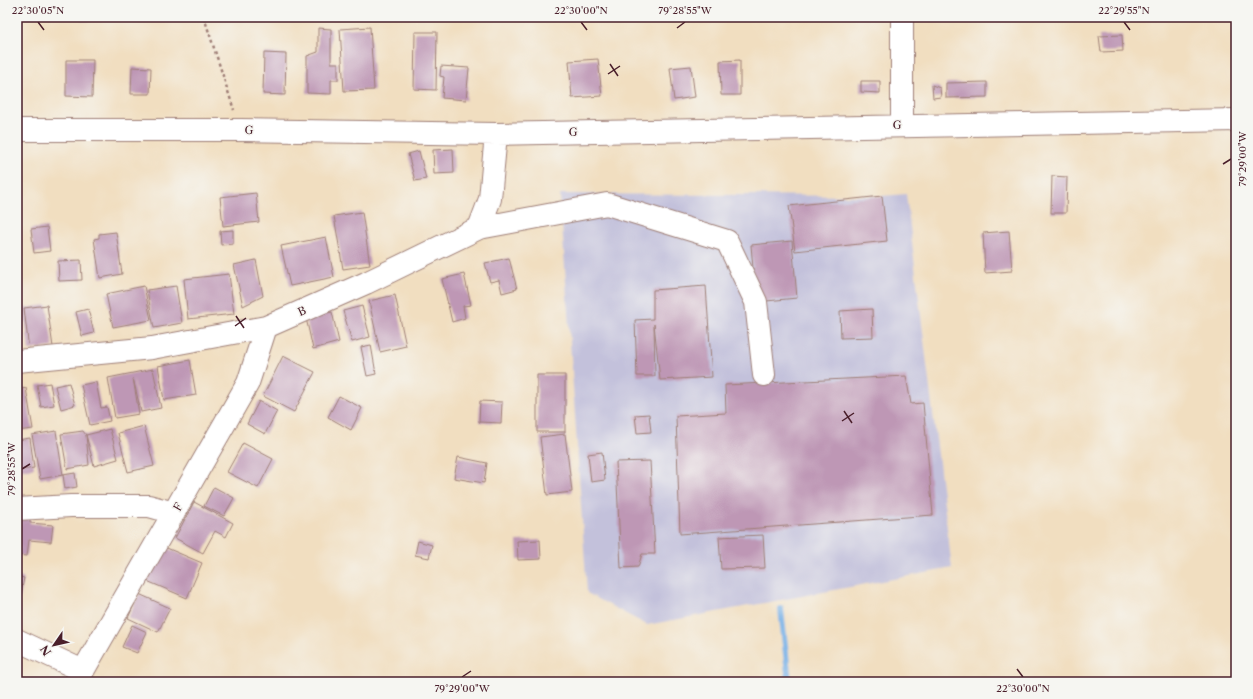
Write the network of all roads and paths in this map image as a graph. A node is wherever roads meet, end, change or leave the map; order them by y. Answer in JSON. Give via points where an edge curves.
{"nodes":[{"id":1,"x":204,"y":17,"type":"edge"},
{"id":2,"x":902,"y":17,"type":"edge"},
{"id":3,"x":1236,"y":120,"type":"edge"},
{"id":4,"x":902,"y":125,"type":"junction"},
{"id":5,"x":17,"y":130,"type":"edge"},
{"id":6,"x":240,"y":130,"type":"junction"},
{"id":7,"x":496,"y":134,"type":"junction"},
{"id":8,"x":479,"y":228,"type":"junction"},
{"id":9,"x":266,"y":327,"type":"junction"},
{"id":10,"x":17,"y":361,"type":"edge"},
{"id":11,"x":764,"y":375,"type":"dead end"},
{"id":12,"x":17,"y":509,"type":"edge"},
{"id":13,"x":174,"y":513,"type":"junction"},
{"id":14,"x":17,"y":640,"type":"edge"},
{"id":15,"x":81,"y":677,"type":"edge"}],
"edges":[{"from":1,"to":6,"type":"path"},
{"from":2,"to":4,"type":"street"},
{"from":3,"to":4,"type":"street","name":"G"},
{"from":4,"to":7,"type":"street","name":"G"},
{"from":5,"to":6,"type":"street","name":"G"},
{"from":6,"to":7,"type":"street","name":"G"},
{"from":7,"to":8,"type":"street","via":[[490,199]]},
{"from":8,"to":9,"type":"street","name":"B","via":[[366,283]]},
{"from":8,"to":11,"type":"street","name":"B","via":[[607,204],[727,241],[756,302]]},
{"from":9,"to":10,"type":"street","name":"B","via":[[152,348]]},
{"from":9,"to":13,"type":"street","name":"F","via":[[248,383]]},
{"from":12,"to":13,"type":"street","via":[[150,506]]},
{"from":13,"to":15,"type":"street","name":"F"},
{"from":14,"to":15,"type":"street"}]}
